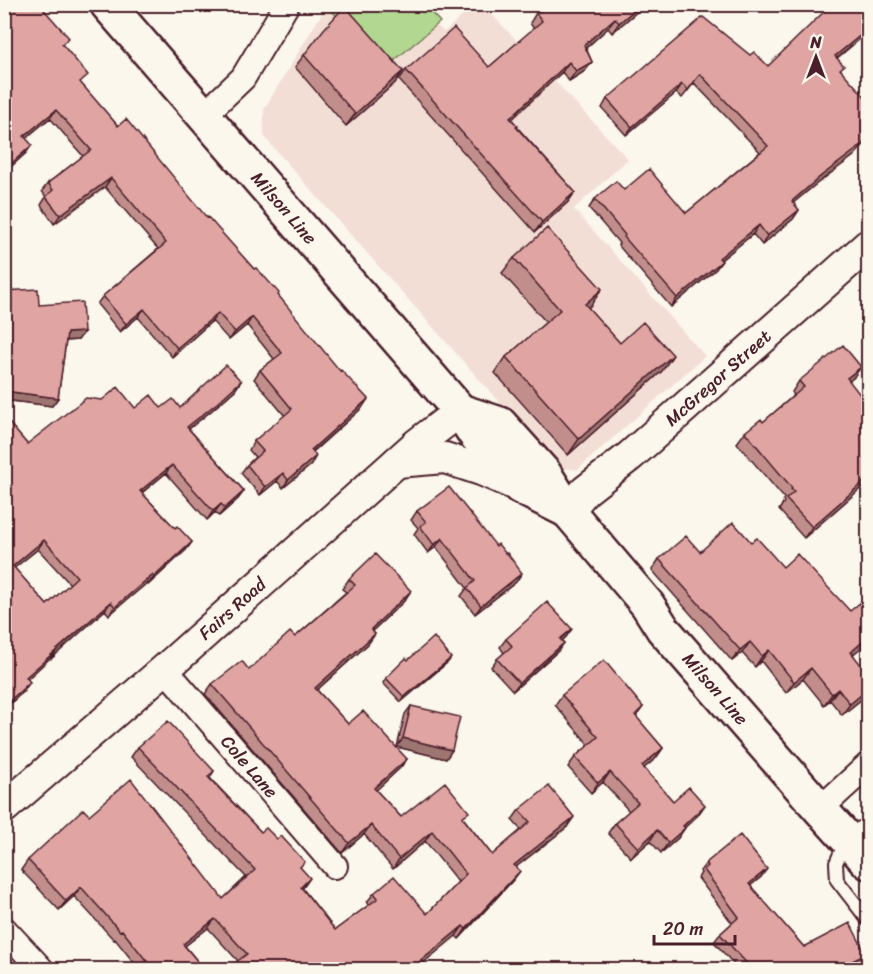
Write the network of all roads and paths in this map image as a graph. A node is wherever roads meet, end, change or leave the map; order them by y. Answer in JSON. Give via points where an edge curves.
{"nodes":[{"id":1,"x":107,"y":4,"type":"edge"},
{"id":2,"x":287,"y":4,"type":"edge"},
{"id":3,"x":204,"y":115,"type":"junction"},
{"id":4,"x":868,"y":245,"type":"edge"},
{"id":5,"x":460,"y":411,"type":"junction"},
{"id":6,"x":397,"y":462,"type":"junction"},
{"id":7,"x":520,"y":487,"type":"junction"},
{"id":8,"x":568,"y":511,"type":"junction"},
{"id":9,"x":165,"y":669,"type":"junction"},
{"id":10,"x":868,"y":765,"type":"edge"},
{"id":11,"x":4,"y":807,"type":"edge"},
{"id":12,"x":820,"y":809,"type":"junction"},
{"id":13,"x":862,"y":842,"type":"edge"},
{"id":14,"x":335,"y":866,"type":"dead end"},
{"id":15,"x":868,"y":920,"type":"edge"},
{"id":16,"x":4,"y":929,"type":"edge"},
{"id":17,"x":42,"y":969,"type":"edge"}],
"edges":[{"from":1,"to":3,"type":"main road","name":"Milson Line"},
{"from":2,"to":3,"type":"street","via":[[243,78]]},
{"from":3,"to":5,"type":"main road","name":"Milson Line"},
{"from":4,"to":8,"type":"street","name":"McGregor Street","via":[[630,456],[585,491]]},
{"from":5,"to":6,"type":"street","name":"Fairs Road"},
{"from":5,"to":7,"type":"main road","name":"Milson Line"},
{"from":5,"to":8,"type":"main road","name":"Milson Line","via":[[500,424],[544,473]]},
{"from":6,"to":7,"type":"street","via":[[445,458]]},
{"from":6,"to":9,"type":"street","name":"Fairs Road"},
{"from":7,"to":8,"type":"main road","name":"Milson Line"},
{"from":8,"to":12,"type":"main road","name":"Milson Line","via":[[647,604],[663,629]]},
{"from":9,"to":11,"type":"street","name":"Fairs Road"},
{"from":9,"to":14,"type":"street","name":"Cole Lane"},
{"from":10,"to":12,"type":"street"},
{"from":12,"to":13,"type":"main road","name":"Milson Line"},
{"from":13,"to":15,"type":"lane","via":[[836,863],[837,880]]},
{"from":16,"to":17,"type":"street"}]}
